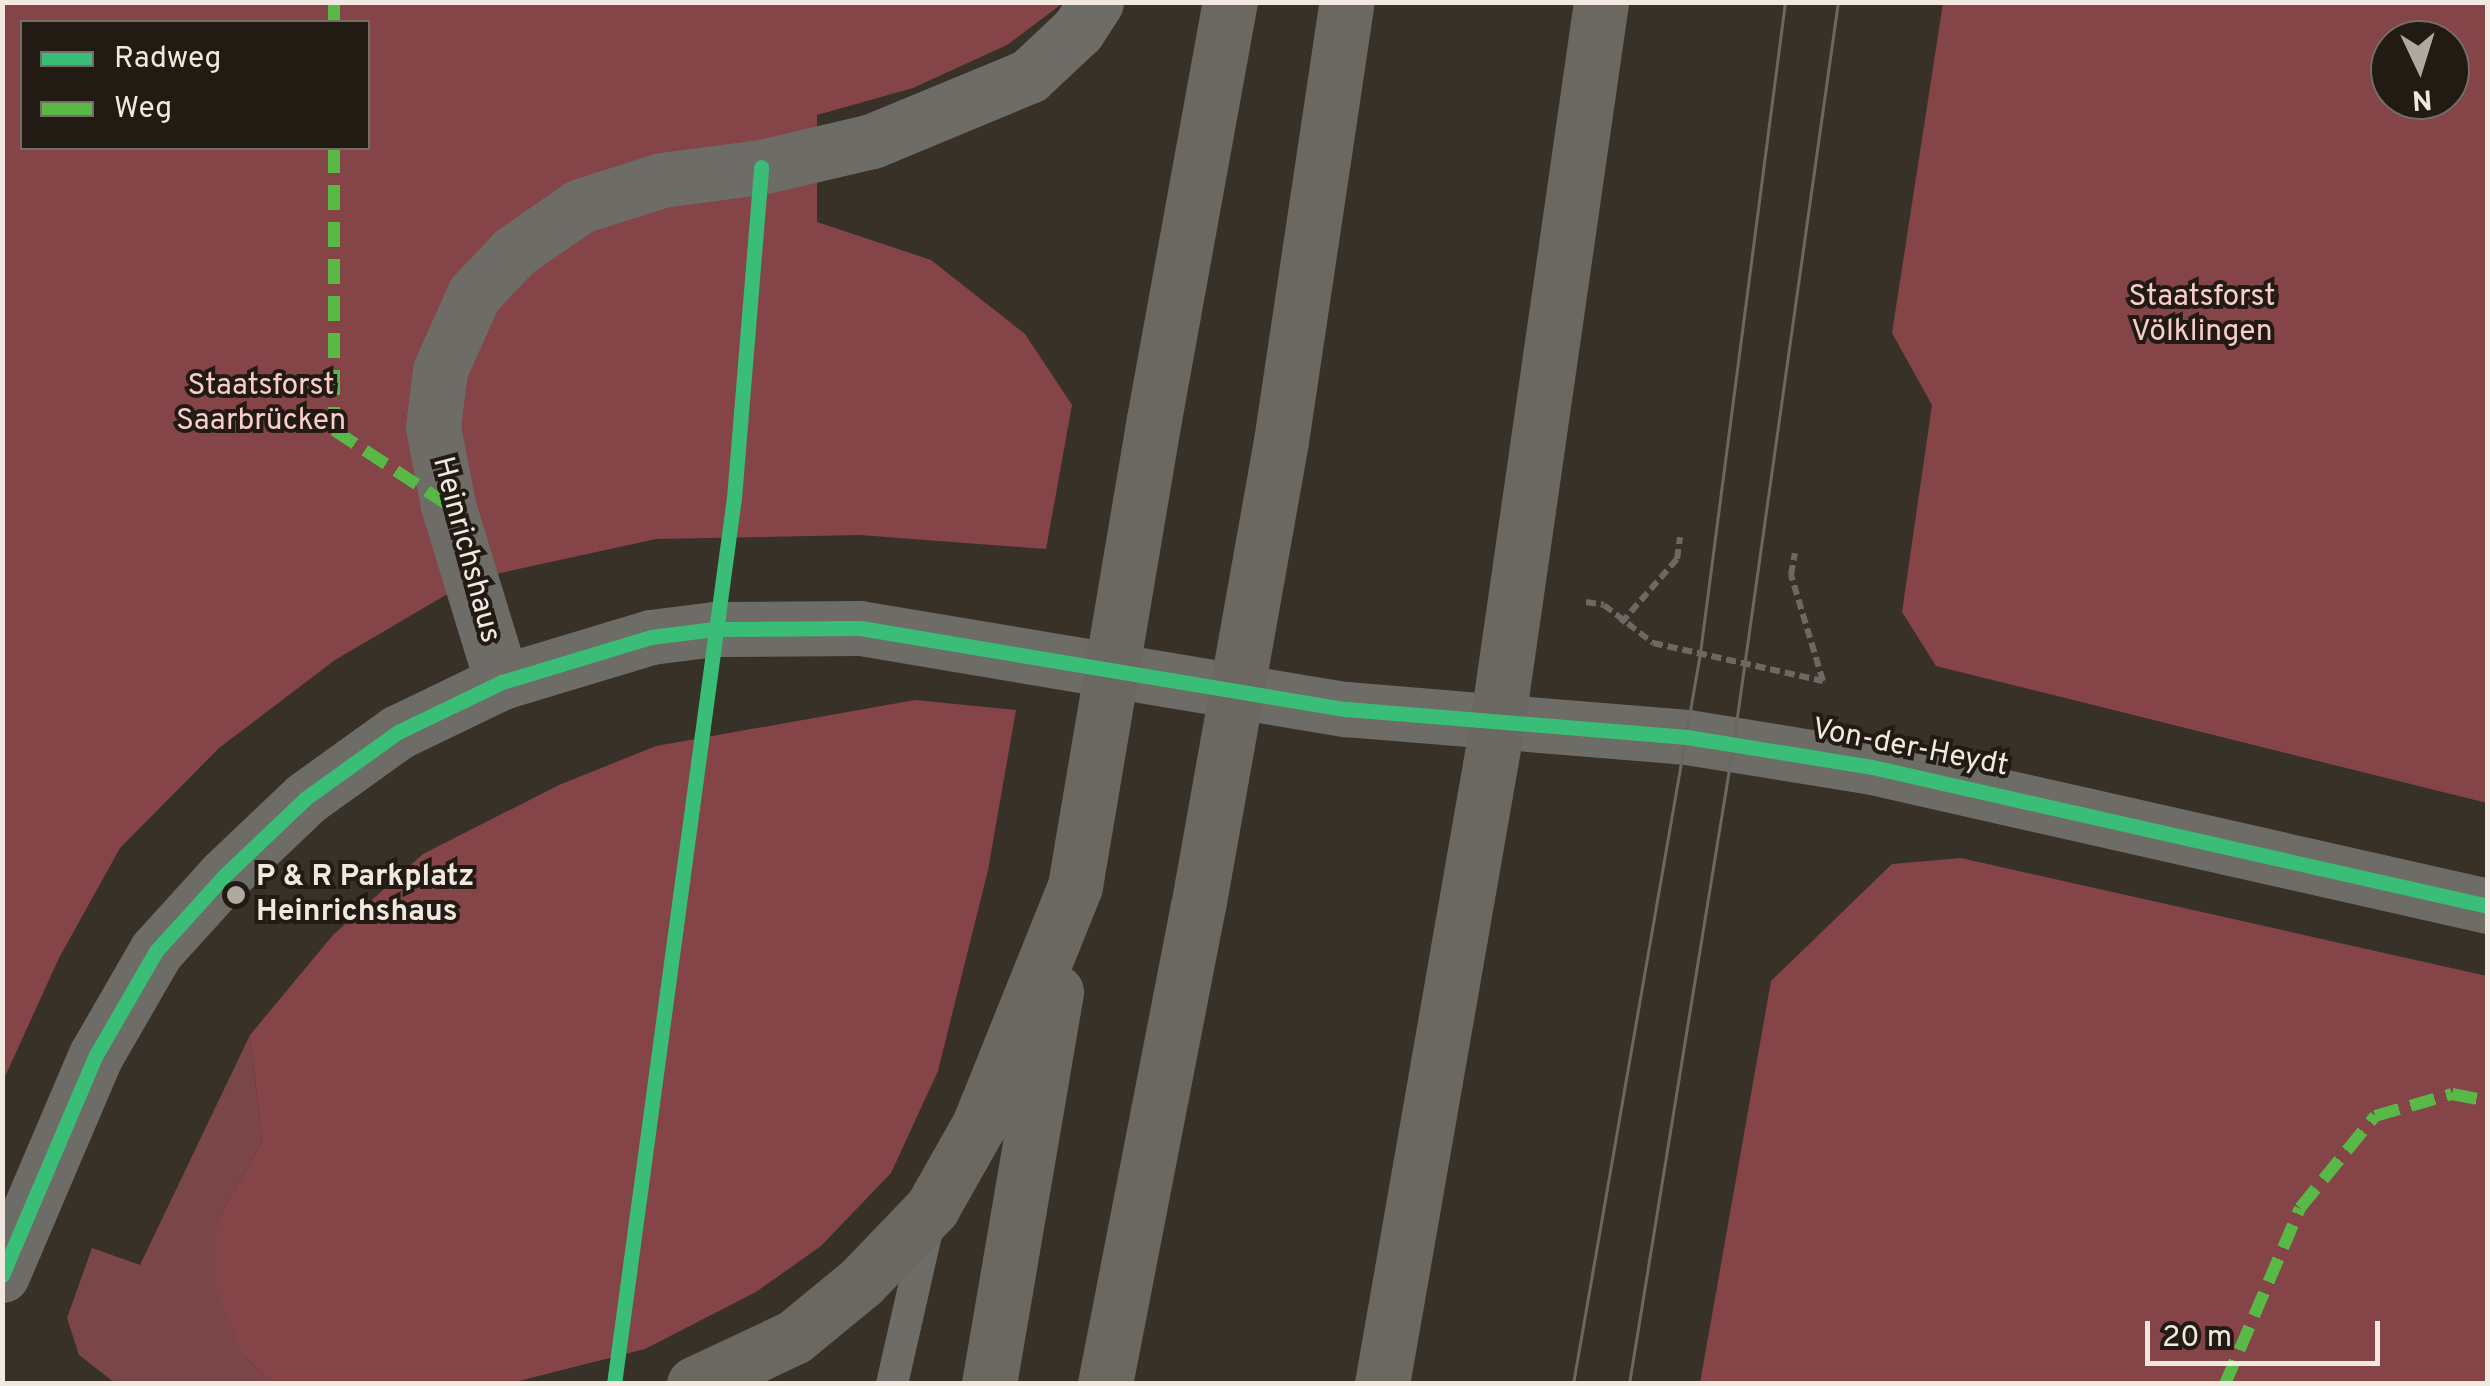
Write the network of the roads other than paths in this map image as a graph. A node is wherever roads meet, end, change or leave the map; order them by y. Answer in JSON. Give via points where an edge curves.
{"nodes":[{"id":1,"x":1096,"y":2,"type":"edge"},
{"id":2,"x":1230,"y":2,"type":"edge"},
{"id":3,"x":1347,"y":2,"type":"edge"},
{"id":4,"x":1601,"y":2,"type":"edge"},
{"id":5,"x":502,"y":682,"type":"junction"},
{"id":6,"x":1497,"y":725,"type":"junction"},
{"id":7,"x":1075,"y":886,"type":"junction"},
{"id":8,"x":2488,"y":906,"type":"edge"},
{"id":9,"x":932,"y":1208,"type":"junction"},
{"id":10,"x":2,"y":1275,"type":"edge"},
{"id":11,"x":694,"y":1384,"type":"edge"},
{"id":12,"x":892,"y":1384,"type":"edge"},
{"id":13,"x":989,"y":1384,"type":"edge"},
{"id":14,"x":1105,"y":1384,"type":"edge"},
{"id":15,"x":1382,"y":1384,"type":"edge"}],
"edges":[{"from":1,"to":5,"type":"street","name":"Heinrichshaus","via":[[1078,30],[1029,76],[872,140],[761,167],[662,180],[580,206],[516,251],[474,294],[440,370],[433,427],[448,505]]},
{"from":2,"to":7,"type":"highway","bridge":true},
{"from":3,"to":14,"type":"highway","bridge":true,"via":[[1280,441]]},
{"from":4,"to":6,"type":"highway"},
{"from":5,"to":6,"type":"street","name":"Von-der-Heydt","via":[[652,637],[714,629],[860,628],[1314,704]]},
{"from":5,"to":10,"type":"street","name":"Von-der-Heydt","via":[[398,732],[306,798],[156,952],[96,1055]]},
{"from":6,"to":8,"type":"street","name":"Von-der-Heydt","via":[[1686,737],[1872,767]]},
{"from":6,"to":15,"type":"highway"},
{"from":7,"to":9,"type":"highway","via":[[979,1125]]},
{"from":7,"to":13,"type":"highway"},
{"from":9,"to":11,"type":"highway","via":[[861,1282],[794,1337]]},
{"from":9,"to":12,"type":"lane"}]}
